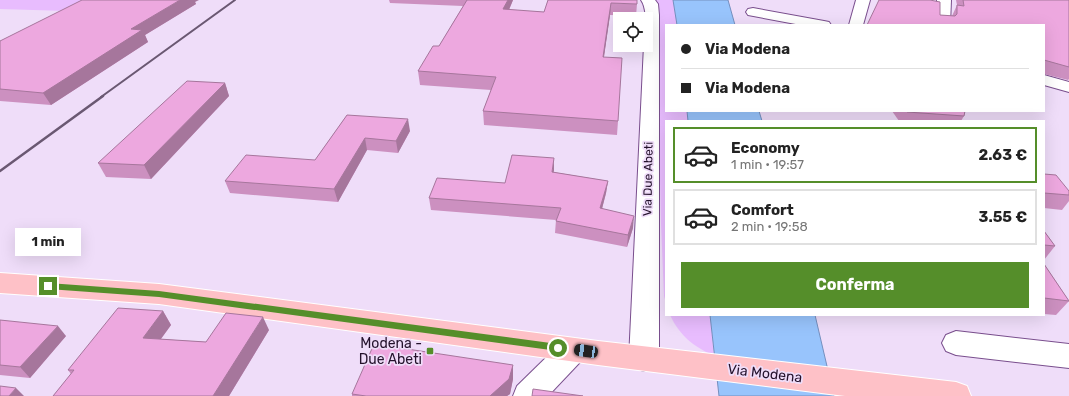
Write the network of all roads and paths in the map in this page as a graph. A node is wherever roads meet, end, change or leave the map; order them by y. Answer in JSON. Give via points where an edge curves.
{"nodes":[{"id":1,"x":648,"y":0,"type":"edge"},
{"id":2,"x":863,"y":0,"type":"edge"},
{"id":3,"x":944,"y":0,"type":"edge"},
{"id":4,"x":753,"y":12,"type":"dead end"},
{"id":5,"x":819,"y":24,"type":"edge"},
{"id":6,"x":856,"y":24,"type":"edge"},
{"id":7,"x":943,"y":24,"type":"edge"},
{"id":8,"x":1045,"y":80,"type":"edge"},
{"id":9,"x":1069,"y":87,"type":"edge"},
{"id":10,"x":0,"y":283,"type":"edge"},
{"id":11,"x":956,"y":343,"type":"dead end"},
{"id":12,"x":573,"y":350,"type":"junction"},
{"id":13,"x":1069,"y":356,"type":"edge"},
{"id":14,"x":644,"y":359,"type":"junction"},
{"id":15,"x":944,"y":395,"type":"edge"},
{"id":16,"x":528,"y":396,"type":"edge"}],
"edges":[{"from":1,"to":14,"type":"street","name":"Via Due Abeti","via":[[652,14]]},
{"from":2,"to":6,"type":"street"},
{"from":3,"to":7,"type":"street"},
{"from":4,"to":5,"type":"street"},
{"from":8,"to":9,"type":"street"},
{"from":10,"to":12,"type":"main road","name":"Via Modena","via":[[159,294]]},
{"from":11,"to":13,"type":"street"},
{"from":12,"to":14,"type":"main road","name":"Via Modena"},
{"from":12,"to":16,"type":"street"},
{"from":14,"to":15,"type":"main road","name":"Via Modena"}]}
